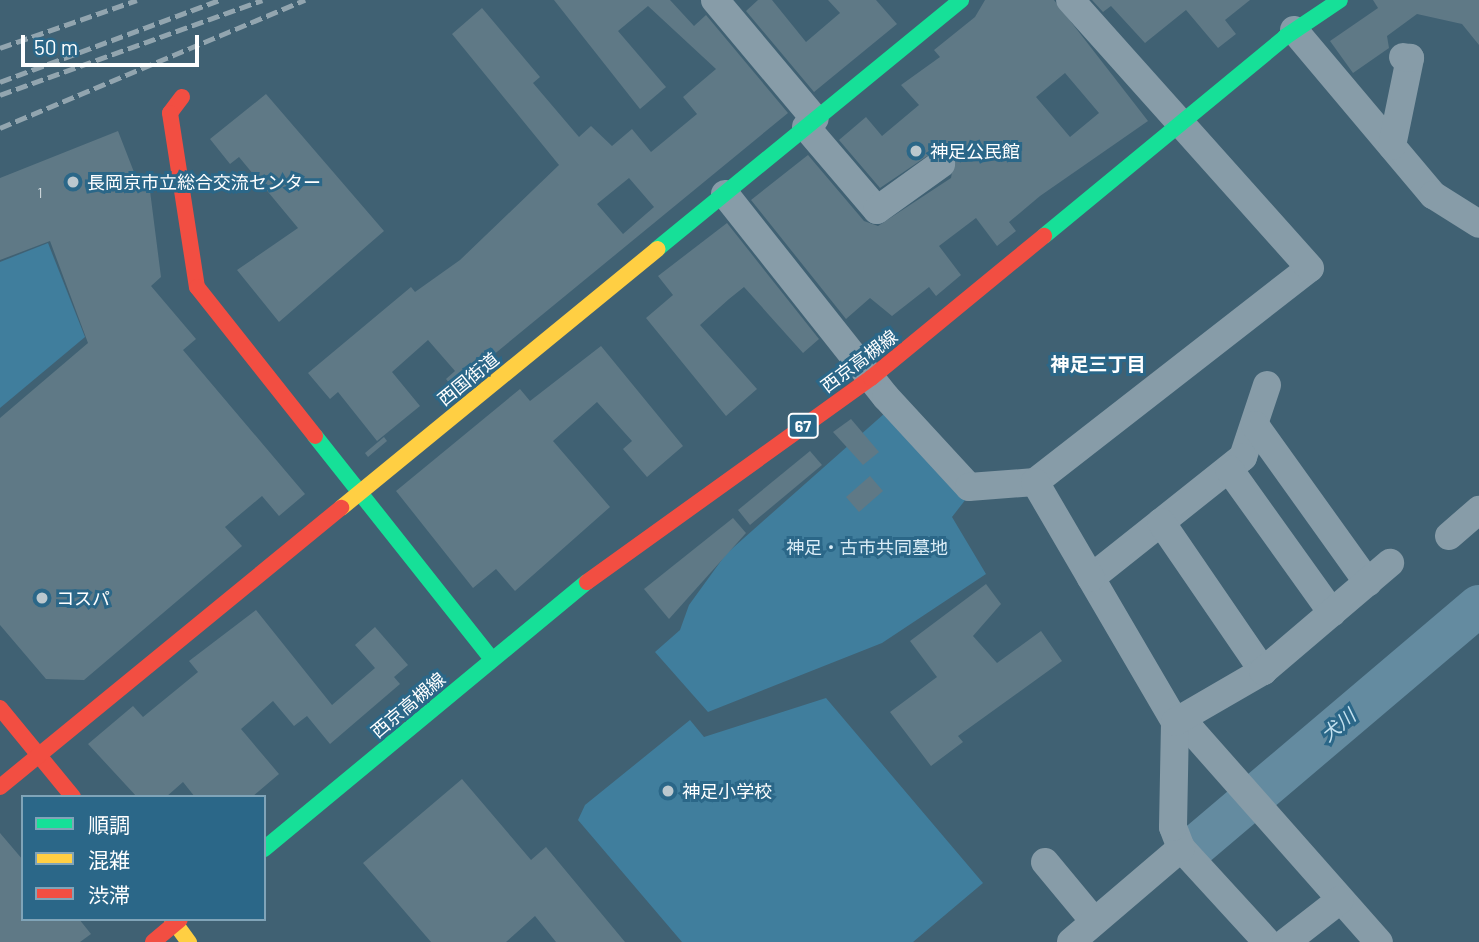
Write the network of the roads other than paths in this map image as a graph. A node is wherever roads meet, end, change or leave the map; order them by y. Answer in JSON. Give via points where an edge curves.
{"nodes":[{"id":1,"x":715,"y":0,"type":"edge"},
{"id":2,"x":961,"y":0,"type":"edge"},
{"id":3,"x":1070,"y":0,"type":"edge"},
{"id":4,"x":1340,"y":0,"type":"edge"},
{"id":5,"x":1294,"y":30,"type":"junction"},
{"id":6,"x":1404,"y":57,"type":"dead end"},
{"id":7,"x":182,"y":97,"type":"dead end"},
{"id":8,"x":1181,"y":122,"type":"junction"},
{"id":9,"x":811,"y":123,"type":"junction"},
{"id":10,"x":1392,"y":146,"type":"junction"},
{"id":11,"x":941,"y":164,"type":"dead end"},
{"id":12,"x":726,"y":194,"type":"junction"},
{"id":13,"x":1479,"y":224,"type":"edge"},
{"id":14,"x":871,"y":379,"type":"junction"},
{"id":15,"x":1267,"y":385,"type":"dead end"},
{"id":16,"x":1255,"y":425,"type":"junction"},
{"id":17,"x":1229,"y":469,"type":"junction"},
{"id":18,"x":1035,"y":482,"type":"junction"},
{"id":19,"x":360,"y":492,"type":"junction"},
{"id":20,"x":1479,"y":510,"type":"edge"},
{"id":21,"x":1161,"y":522,"type":"junction"},
{"id":22,"x":1449,"y":536,"type":"dead end"},
{"id":23,"x":1390,"y":563,"type":"dead end"},
{"id":24,"x":1091,"y":578,"type":"junction"},
{"id":25,"x":1367,"y":583,"type":"junction"},
{"id":26,"x":1332,"y":613,"type":"junction"},
{"id":27,"x":492,"y":659,"type":"junction"},
{"id":28,"x":1263,"y":671,"type":"junction"},
{"id":29,"x":0,"y":708,"type":"edge"},
{"id":30,"x":1175,"y":722,"type":"junction"},
{"id":31,"x":39,"y":755,"type":"junction"},
{"id":32,"x":0,"y":788,"type":"edge"},
{"id":33,"x":71,"y":795,"type":"edge"},
{"id":34,"x":266,"y":847,"type":"edge"},
{"id":35,"x":1181,"y":848,"type":"junction"},
{"id":36,"x":1045,"y":863,"type":"dead end"},
{"id":37,"x":1340,"y":900,"type":"junction"},
{"id":38,"x":175,"y":921,"type":"edge"},
{"id":39,"x":177,"y":921,"type":"edge"},
{"id":40,"x":1094,"y":921,"type":"junction"},
{"id":41,"x":153,"y":942,"type":"edge"},
{"id":42,"x":190,"y":942,"type":"edge"},
{"id":43,"x":1071,"y":942,"type":"edge"},
{"id":44,"x":1267,"y":942,"type":"edge"},
{"id":45,"x":1286,"y":942,"type":"edge"},
{"id":46,"x":1379,"y":942,"type":"edge"}],
"edges":[{"from":1,"to":9,"type":"street"},
{"from":2,"to":9,"type":"street","name":"西国街道"},
{"from":3,"to":8,"type":"street"},
{"from":4,"to":5,"type":"street","name":"西京高槻線","number":"67"},
{"from":5,"to":8,"type":"street","name":"西京高槻線","number":"67"},
{"from":5,"to":10,"type":"street"},
{"from":6,"to":10,"type":"street","via":[[1410,58]]},
{"from":7,"to":19,"type":"street","via":[[170,113],[197,287]]},
{"from":8,"to":14,"type":"street","name":"西京高槻線","number":"67"},
{"from":8,"to":18,"type":"street","via":[[1310,268]]},
{"from":9,"to":11,"type":"street","via":[[877,211]]},
{"from":9,"to":12,"type":"street","name":"西国街道"},
{"from":10,"to":13,"type":"street","via":[[1433,195]]},
{"from":12,"to":14,"type":"street"},
{"from":12,"to":19,"type":"street","name":"西国街道"},
{"from":14,"to":18,"type":"street","via":[[969,487]]},
{"from":14,"to":27,"type":"street","name":"西京高槻線","number":"67","via":[[622,553]]},
{"from":15,"to":16,"type":"street"},
{"from":16,"to":17,"type":"street","via":[[1243,457]]},
{"from":16,"to":25,"type":"street"},
{"from":17,"to":21,"type":"street"},
{"from":17,"to":26,"type":"street"},
{"from":18,"to":24,"type":"street"},
{"from":19,"to":27,"type":"street"},
{"from":19,"to":31,"type":"street","name":"西国街道"},
{"from":20,"to":22,"type":"street"},
{"from":21,"to":24,"type":"street"},
{"from":21,"to":28,"type":"street"},
{"from":23,"to":25,"type":"street"},
{"from":24,"to":30,"type":"street"},
{"from":25,"to":26,"type":"street"},
{"from":26,"to":28,"type":"street"},
{"from":27,"to":34,"type":"street","name":"西京高槻線","number":"67"},
{"from":28,"to":30,"type":"street"},
{"from":29,"to":31,"type":"street"},
{"from":30,"to":35,"type":"street","via":[[1173,827]]},
{"from":30,"to":37,"type":"street","via":[[1192,732]]},
{"from":31,"to":32,"type":"street","name":"西国街道"},
{"from":31,"to":33,"type":"street"},
{"from":35,"to":40,"type":"street"},
{"from":35,"to":44,"type":"street"},
{"from":36,"to":40,"type":"street"},
{"from":37,"to":45,"type":"street"},
{"from":37,"to":46,"type":"street"},
{"from":38,"to":41,"type":"street"},
{"from":39,"to":42,"type":"street"},
{"from":40,"to":43,"type":"street"}]}
